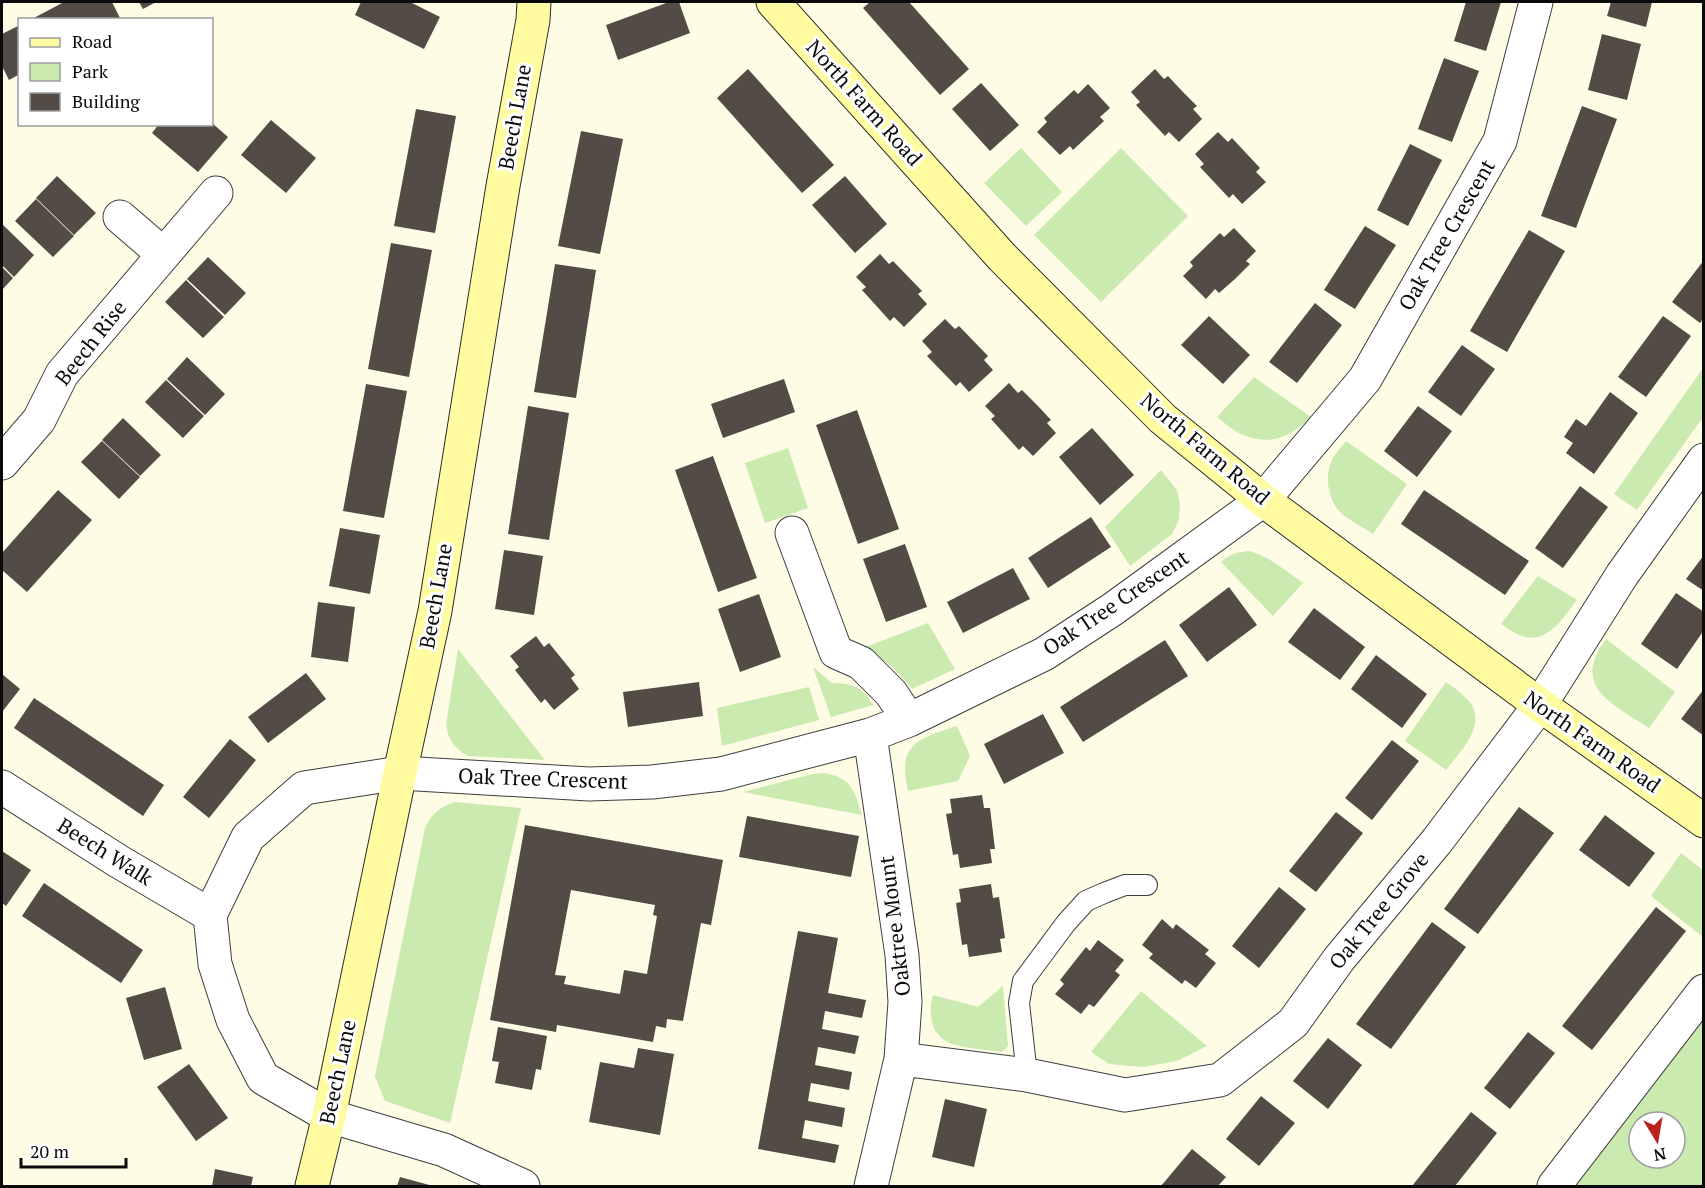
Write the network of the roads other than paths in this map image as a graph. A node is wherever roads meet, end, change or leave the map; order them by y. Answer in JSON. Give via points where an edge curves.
{"nodes":[{"id":1,"x":534,"y":2,"type":"edge"},
{"id":2,"x":773,"y":2,"type":"edge"},
{"id":3,"x":1536,"y":2,"type":"edge"},
{"id":4,"x":216,"y":193,"type":"dead end"},
{"id":5,"x":120,"y":217,"type":"dead end"},
{"id":6,"x":164,"y":254,"type":"junction"},
{"id":7,"x":1704,"y":460,"type":"edge"},
{"id":8,"x":2,"y":464,"type":"edge"},
{"id":9,"x":1263,"y":500,"type":"junction"},
{"id":10,"x":792,"y":533,"type":"dead end"},
{"id":11,"x":1540,"y":705,"type":"junction"},
{"id":12,"x":909,"y":720,"type":"junction"},
{"id":13,"x":870,"y":735,"type":"junction"},
{"id":14,"x":400,"y":773,"type":"junction"},
{"id":15,"x":2,"y":787,"type":"edge"},
{"id":16,"x":1704,"y":821,"type":"edge"},
{"id":17,"x":1147,"y":885,"type":"dead end"},
{"id":18,"x":210,"y":915,"type":"junction"},
{"id":19,"x":1704,"y":991,"type":"edge"},
{"id":20,"x":901,"y":1059,"type":"junction"},
{"id":21,"x":1027,"y":1075,"type":"junction"},
{"id":22,"x":329,"y":1116,"type":"junction"},
{"id":23,"x":312,"y":1186,"type":"edge"},
{"id":24,"x":523,"y":1186,"type":"edge"},
{"id":25,"x":872,"y":1186,"type":"edge"},
{"id":26,"x":1554,"y":1186,"type":"edge"}],
"edges":[{"from":1,"to":14,"type":"street","name":"Beech Lane","via":[[435,611]]},
{"from":2,"to":9,"type":"street","name":"North Farm Road","via":[[1002,257],[1163,419]]},
{"from":3,"to":9,"type":"street","name":"Oak Tree Crescent","via":[[1500,141],[1365,379]]},
{"from":4,"to":6,"type":"street","name":"Beech Rise"},
{"from":5,"to":6,"type":"street"},
{"from":6,"to":8,"type":"street","name":"Beech Rise","via":[[62,374],[39,420]]},
{"from":7,"to":11,"type":"street","name":"Oak Tree Grove","via":[[1622,575]]},
{"from":9,"to":11,"type":"street","name":"North Farm Road"},
{"from":9,"to":12,"type":"street","name":"Oak Tree Crescent","via":[[1044,654]]},
{"from":10,"to":12,"type":"street","via":[[836,652],[861,663],[891,693]]},
{"from":11,"to":16,"type":"street","name":"North Farm Road"},
{"from":11,"to":21,"type":"street","name":"Oak Tree Grove","via":[[1293,1023],[1220,1080],[1125,1095]]},
{"from":12,"to":13,"type":"street","name":"Oak Tree Crescent"},
{"from":13,"to":14,"type":"street","name":"Oak Tree Crescent","via":[[721,774],[652,782],[589,784]]},
{"from":13,"to":20,"type":"street","name":"Oaktree Mount","via":[[902,955],[905,1002]]},
{"from":14,"to":18,"type":"street","name":"Oak Tree Crescent","via":[[304,788],[248,837]]},
{"from":14,"to":22,"type":"street","name":"Beech Lane"},
{"from":15,"to":18,"type":"street","name":"Beech Walk"},
{"from":17,"to":21,"type":"lane","via":[[1125,885],[1086,902],[1023,981],[1019,1003]]},
{"from":18,"to":22,"type":"street","via":[[214,964],[233,1020],[263,1078]]},
{"from":19,"to":26,"type":"street"},
{"from":20,"to":21,"type":"street","name":"Oak Tree Grove"},
{"from":20,"to":25,"type":"street","name":"Oaktree Mount"},
{"from":22,"to":23,"type":"street","name":"Beech Lane"},
{"from":22,"to":24,"type":"street","via":[[444,1150]]}]}
